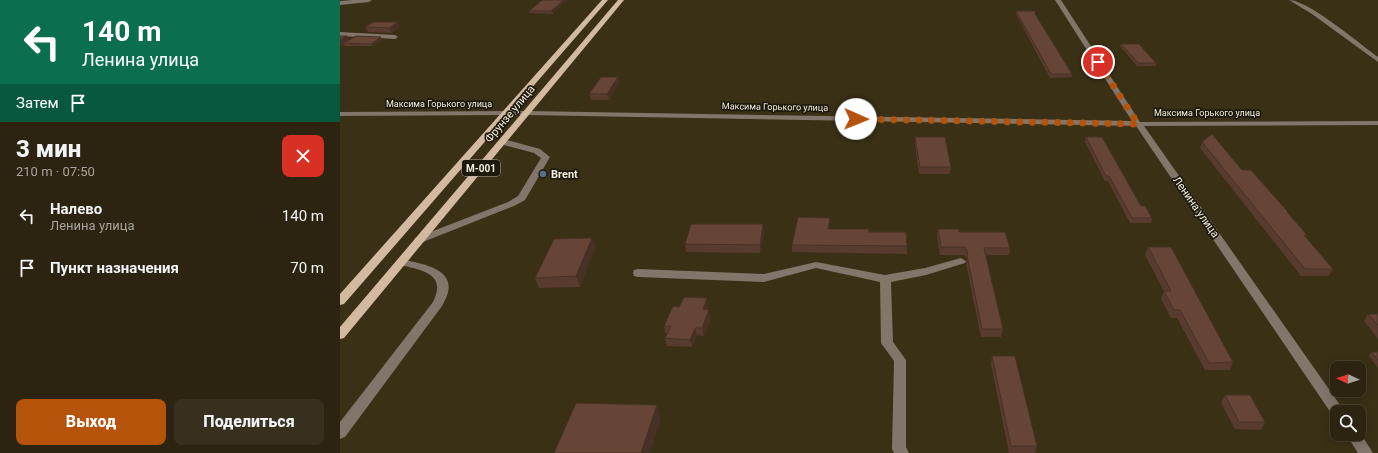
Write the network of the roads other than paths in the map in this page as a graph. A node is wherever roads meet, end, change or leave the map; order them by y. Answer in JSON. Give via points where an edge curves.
{"nodes":[{"id":1,"x":369,"y":0,"type":"edge"},
{"id":2,"x":605,"y":0,"type":"edge"},
{"id":3,"x":621,"y":0,"type":"edge"},
{"id":4,"x":1058,"y":0,"type":"edge"},
{"id":5,"x":1292,"y":0,"type":"edge"},
{"id":6,"x":340,"y":3,"type":"edge"},
{"id":7,"x":340,"y":34,"type":"edge"},
{"id":8,"x":395,"y":37,"type":"dead end"},
{"id":9,"x":1378,"y":60,"type":"edge"},
{"id":10,"x":506,"y":113,"type":"junction"},
{"id":11,"x":527,"y":113,"type":"junction"},
{"id":12,"x":340,"y":114,"type":"edge"},
{"id":13,"x":1378,"y":123,"type":"edge"},
{"id":14,"x":1138,"y":124,"type":"junction"},
{"id":15,"x":503,"y":142,"type":"junction"},
{"id":16,"x":419,"y":240,"type":"junction"},
{"id":17,"x":961,"y":261,"type":"dead end"},
{"id":18,"x":401,"y":262,"type":"junction"},
{"id":19,"x":638,"y":273,"type":"dead end"},
{"id":20,"x":885,"y":279,"type":"junction"},
{"id":21,"x":340,"y":301,"type":"edge"},
{"id":22,"x":340,"y":336,"type":"edge"},
{"id":23,"x":1333,"y":405,"type":"edge"},
{"id":24,"x":340,"y":433,"type":"edge"},
{"id":25,"x":1358,"y":441,"type":"edge"},
{"id":26,"x":902,"y":453,"type":"edge"},
{"id":27,"x":1366,"y":453,"type":"edge"}],
"edges":[{"from":1,"to":6,"type":"street"},
{"from":2,"to":10,"type":"main road","name":"Фрунзе улица","number":"M-001"},
{"from":3,"to":11,"type":"main road","name":"Фрунзе улица","number":"M-001"},
{"from":4,"to":14,"type":"street","name":"Ленина улица"},
{"from":5,"to":9,"type":"street"},
{"from":7,"to":8,"type":"street"},
{"from":10,"to":11,"type":"street","name":"Максима Горького улица"},
{"from":10,"to":12,"type":"street","name":"Максима Горького улица"},
{"from":10,"to":21,"type":"main road","name":"Фрунзе улица","number":"M-001"},
{"from":11,"to":14,"type":"street","name":"Максима Горького улица"},
{"from":11,"to":15,"type":"main road","name":"Фрунзе улица","number":"M-001"},
{"from":13,"to":14,"type":"street","name":"Максима Горького улица"},
{"from":14,"to":23,"type":"street","name":"Ленина улица"},
{"from":15,"to":16,"type":"main road","name":"Фрунзе улица","number":"M-001"},
{"from":15,"to":16,"type":"street","via":[[543,153],[546,157],[522,198]]},
{"from":16,"to":18,"type":"main road","name":"Фрунзе улица","number":"M-001"},
{"from":17,"to":20,"type":"street"},
{"from":18,"to":22,"type":"main road","name":"Фрунзе улица","number":"M-001"},
{"from":18,"to":24,"type":"street","via":[[437,274],[442,279],[444,290],[438,303]]},
{"from":19,"to":20,"type":"street","via":[[764,278],[816,265]]},
{"from":20,"to":26,"type":"street","via":[[887,343],[900,360],[899,449]]},
{"from":25,"to":27,"type":"street"}]}
